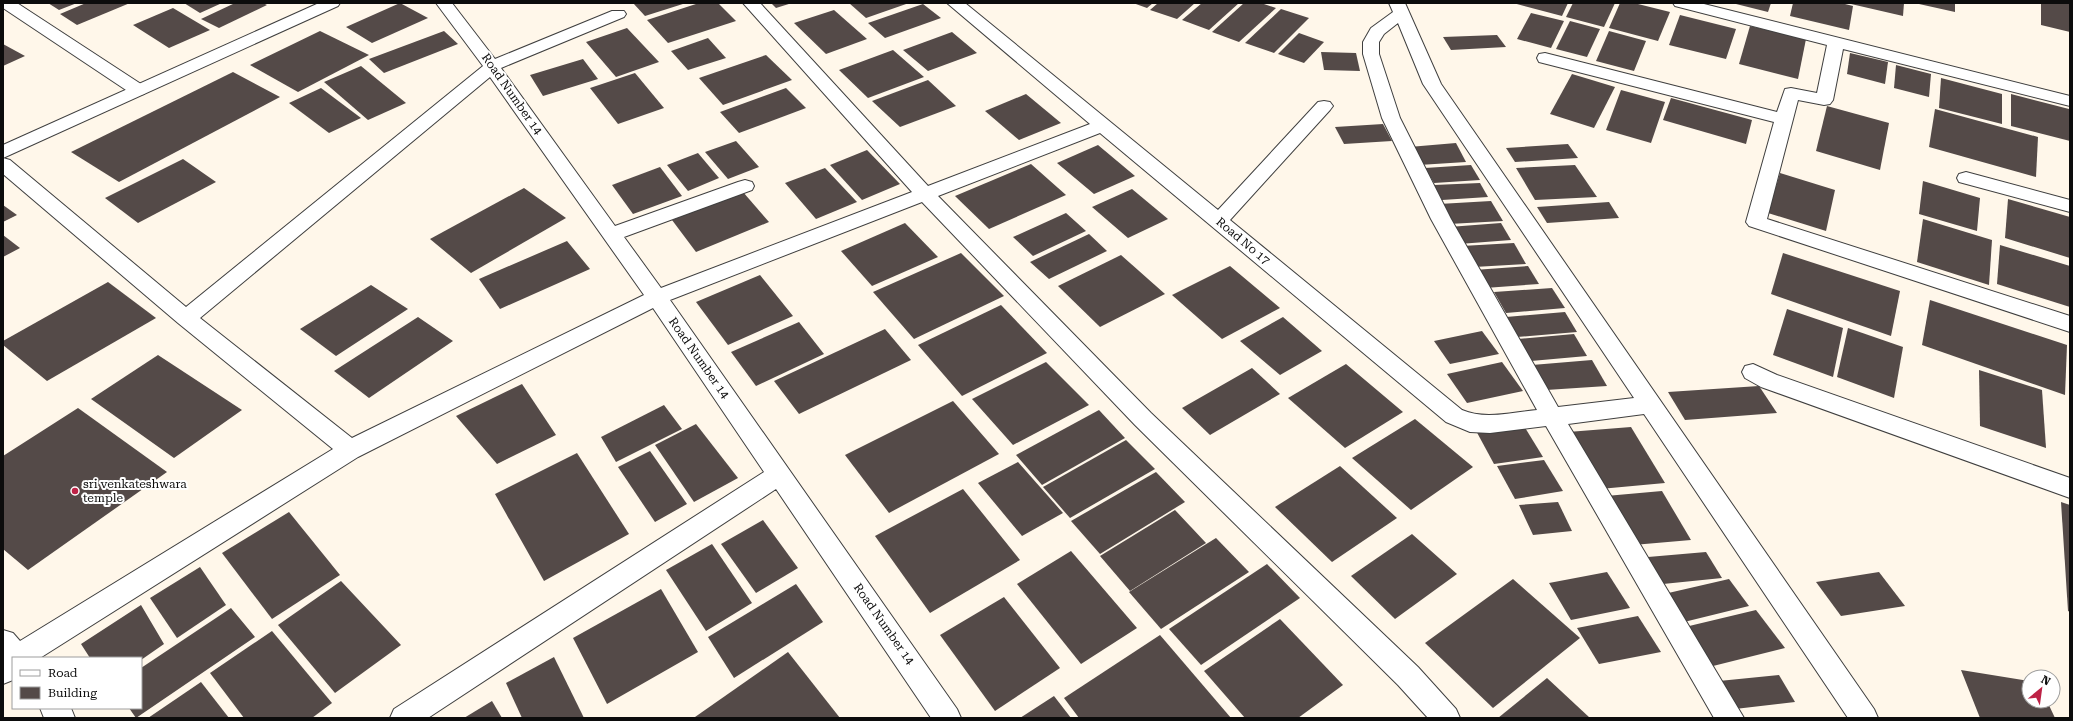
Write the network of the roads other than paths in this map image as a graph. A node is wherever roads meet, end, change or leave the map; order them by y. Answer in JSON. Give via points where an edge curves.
{"nodes":[{"id":1,"x":6,"y":3,"type":"edge"},
{"id":2,"x":332,"y":3,"type":"edge"},
{"id":3,"x":444,"y":3,"type":"edge"},
{"id":4,"x":751,"y":3,"type":"edge"},
{"id":5,"x":955,"y":3,"type":"edge"},
{"id":6,"x":1681,"y":3,"type":"edge"},
{"id":7,"x":1399,"y":8,"type":"edge"},
{"id":8,"x":618,"y":14,"type":"dead end"},
{"id":9,"x":1836,"y":42,"type":"junction"},
{"id":10,"x":1545,"y":58,"type":"dead end"},
{"id":11,"x":493,"y":66,"type":"junction"},
{"id":12,"x":138,"y":90,"type":"junction"},
{"id":13,"x":2070,"y":101,"type":"edge"},
{"id":14,"x":1324,"y":106,"type":"dead end"},
{"id":15,"x":1785,"y":119,"type":"junction"},
{"id":16,"x":1104,"y":125,"type":"junction"},
{"id":17,"x":3,"y":152,"type":"edge"},
{"id":18,"x":3,"y":164,"type":"edge"},
{"id":19,"x":1966,"y":178,"type":"dead end"},
{"id":20,"x":744,"y":186,"type":"dead end"},
{"id":21,"x":924,"y":193,"type":"junction"},
{"id":22,"x":2070,"y":206,"type":"edge"},
{"id":23,"x":1219,"y":221,"type":"junction"},
{"id":24,"x":611,"y":235,"type":"junction"},
{"id":25,"x":657,"y":297,"type":"junction"},
{"id":26,"x":186,"y":318,"type":"junction"},
{"id":27,"x":2070,"y":324,"type":"edge"},
{"id":28,"x":1753,"y":372,"type":"dead end"},
{"id":29,"x":1650,"y":405,"type":"junction"},
{"id":30,"x":1552,"y":416,"type":"junction"},
{"id":31,"x":350,"y":450,"type":"junction"},
{"id":32,"x":780,"y":474,"type":"junction"},
{"id":33,"x":2070,"y":488,"type":"edge"},
{"id":34,"x":14,"y":657,"type":"edge"},
{"id":35,"x":55,"y":709,"type":"edge"},
{"id":36,"x":61,"y":718,"type":"edge"},
{"id":37,"x":404,"y":718,"type":"edge"},
{"id":38,"x":947,"y":718,"type":"edge"},
{"id":39,"x":1446,"y":718,"type":"edge"},
{"id":40,"x":1730,"y":718,"type":"edge"},
{"id":41,"x":1864,"y":718,"type":"edge"}],
"edges":[{"from":1,"to":12,"type":"street"},
{"from":2,"to":12,"type":"street"},
{"from":3,"to":11,"type":"street","name":"Road Number 14"},
{"from":4,"to":21,"type":"street"},
{"from":5,"to":16,"type":"street","name":"Road No 17"},
{"from":6,"to":9,"type":"street"},
{"from":7,"to":29,"type":"street","via":[[1432,84]]},
{"from":7,"to":30,"type":"street","via":[[1377,31],[1371,42],[1371,54],[1391,118],[1441,219]]},
{"from":8,"to":11,"type":"street"},
{"from":9,"to":13,"type":"street"},
{"from":9,"to":15,"type":"street","via":[[1824,100],[1791,94]]},
{"from":10,"to":15,"type":"street"},
{"from":11,"to":24,"type":"street","name":"Road Number 14"},
{"from":11,"to":26,"type":"street"},
{"from":12,"to":17,"type":"street"},
{"from":14,"to":23,"type":"street"},
{"from":15,"to":27,"type":"street","via":[[1756,222]]},
{"from":16,"to":21,"type":"street"},
{"from":16,"to":23,"type":"street","name":"Road No 17"},
{"from":18,"to":26,"type":"street"},
{"from":19,"to":22,"type":"street"},
{"from":20,"to":24,"type":"street"},
{"from":21,"to":25,"type":"street"},
{"from":21,"to":39,"type":"street","via":[[1143,419],[1408,676]]},
{"from":23,"to":30,"type":"street","name":"Road No 17","via":[[1454,416],[1470,423],[1490,424]]},
{"from":24,"to":25,"type":"street","name":"Road Number 14"},
{"from":25,"to":31,"type":"street"},
{"from":25,"to":32,"type":"street","name":"Road Number 14"},
{"from":26,"to":31,"type":"street"},
{"from":28,"to":33,"type":"street","via":[[1776,383]]},
{"from":29,"to":30,"type":"street","name":"Road No 17"},
{"from":29,"to":41,"type":"street"},
{"from":30,"to":40,"type":"street"},
{"from":31,"to":34,"type":"street"},
{"from":32,"to":37,"type":"street"},
{"from":32,"to":38,"type":"street","name":"Road Number 14"},
{"from":35,"to":36,"type":"street"}]}
